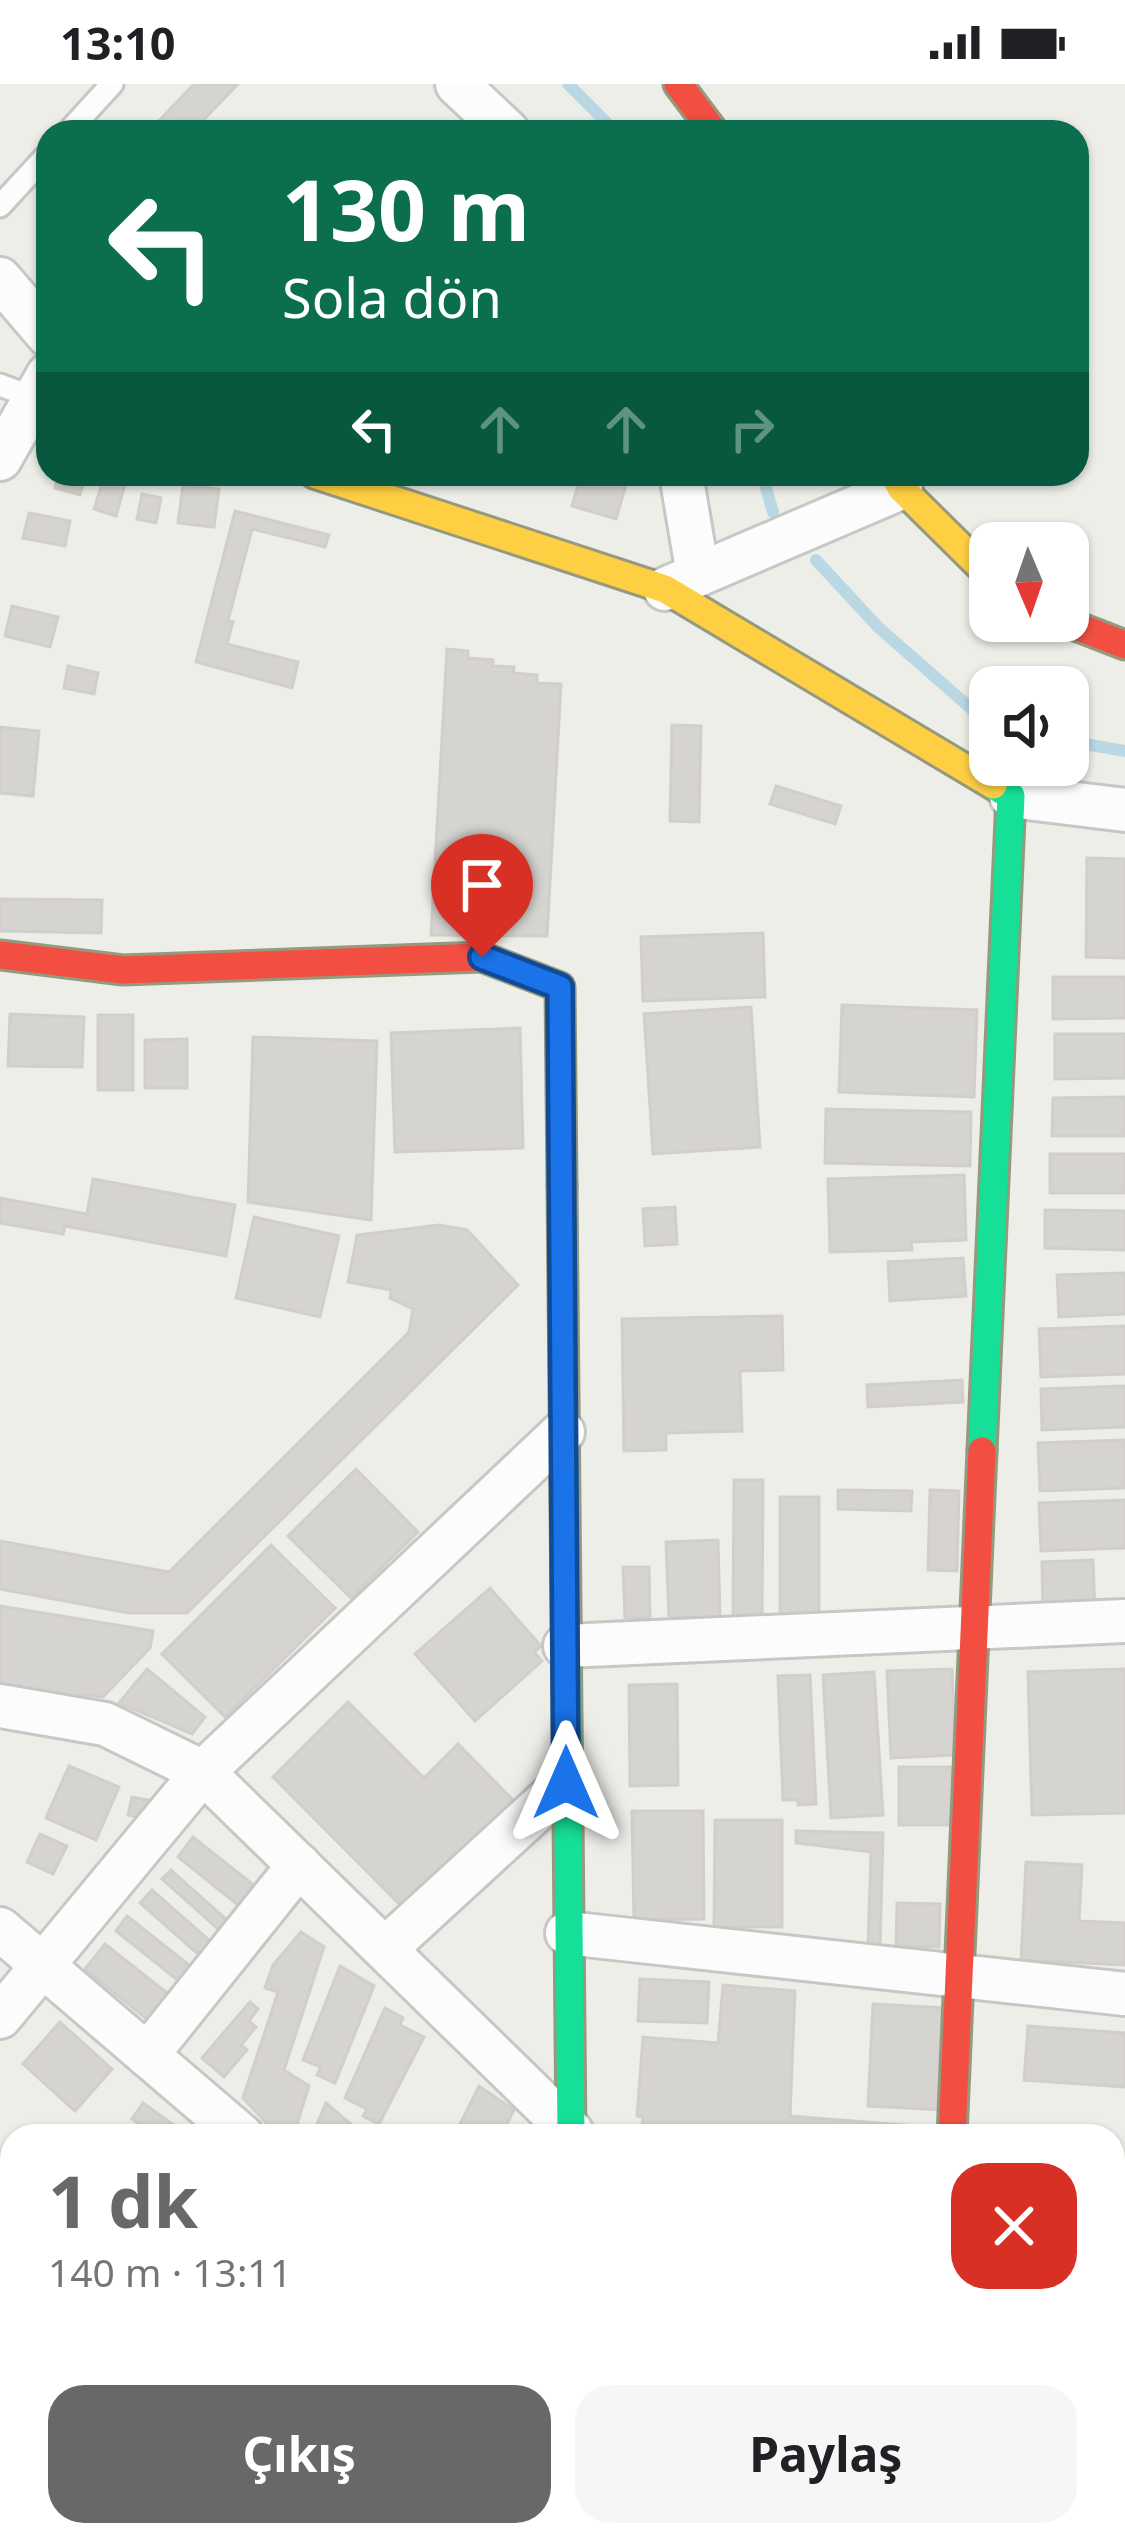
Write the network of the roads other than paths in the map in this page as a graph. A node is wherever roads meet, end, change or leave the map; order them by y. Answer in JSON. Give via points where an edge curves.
{"nodes":[{"id":1,"x":112,"y":84,"type":"edge"},
{"id":2,"x":458,"y":84,"type":"edge"},
{"id":3,"x":678,"y":84,"type":"edge"},
{"id":4,"x":79,"y":120,"type":"edge"},
{"id":5,"x":496,"y":120,"type":"edge"},
{"id":6,"x":705,"y":120,"type":"edge"},
{"id":7,"x":36,"y":167,"type":"edge"},
{"id":8,"x":0,"y":206,"type":"edge"},
{"id":9,"x":0,"y":279,"type":"edge"},
{"id":10,"x":36,"y":321,"type":"edge"},
{"id":11,"x":28,"y":386,"type":"edge"},
{"id":12,"x":0,"y":459,"type":"edge"},
{"id":13,"x":355,"y":486,"type":"edge"},
{"id":14,"x":681,"y":486,"type":"edge"},
{"id":15,"x":886,"y":486,"type":"edge"},
{"id":16,"x":902,"y":486,"type":"edge"},
{"id":17,"x":969,"y":555,"type":"edge"},
{"id":18,"x":681,"y":582,"type":"junction"},
{"id":19,"x":1089,"y":631,"type":"edge"},
{"id":20,"x":1125,"y":645,"type":"edge"},
{"id":21,"x":1011,"y":796,"type":"junction"},
{"id":22,"x":1125,"y":810,"type":"edge"},
{"id":23,"x":0,"y":955,"type":"edge"},
{"id":24,"x":563,"y":1432,"type":"junction"},
{"id":25,"x":1125,"y":1622,"type":"edge"},
{"id":26,"x":976,"y":1631,"type":"junction"},
{"id":27,"x":565,"y":1646,"type":"junction"},
{"id":28,"x":0,"y":1706,"type":"edge"},
{"id":29,"x":203,"y":1772,"type":"junction"},
{"id":30,"x":566,"y":1783,"type":"junction"},
{"id":31,"x":299,"y":1865,"type":"junction"},
{"id":32,"x":0,"y":1929,"type":"edge"},
{"id":33,"x":567,"y":1933,"type":"junction"},
{"id":34,"x":385,"y":1949,"type":"junction"},
{"id":35,"x":39,"y":1964,"type":"junction"},
{"id":36,"x":961,"y":1976,"type":"junction"},
{"id":37,"x":1125,"y":1994,"type":"edge"},
{"id":38,"x":0,"y":2017,"type":"edge"},
{"id":39,"x":147,"y":2055,"type":"junction"},
{"id":40,"x":228,"y":2124,"type":"edge"},
{"id":41,"x":562,"y":2124,"type":"edge"},
{"id":42,"x":571,"y":2124,"type":"edge"},
{"id":43,"x":953,"y":2124,"type":"edge"}],
"edges":[{"from":1,"to":4,"type":"lane"},
{"from":2,"to":5,"type":"street"},
{"from":3,"to":6,"type":"street"},
{"from":7,"to":8,"type":"lane"},
{"from":9,"to":10,"type":"street"},
{"from":11,"to":12,"type":"street"},
{"from":13,"to":18,"type":"street"},
{"from":14,"to":18,"type":"street"},
{"from":15,"to":18,"type":"street"},
{"from":16,"to":17,"type":"street"},
{"from":18,"to":21,"type":"street"},
{"from":19,"to":20,"type":"street"},
{"from":21,"to":22,"type":"street"},
{"from":21,"to":26,"type":"street"},
{"from":23,"to":24,"type":"street","via":[[123,970],[482,957],[560,987]]},
{"from":24,"to":27,"type":"street"},
{"from":24,"to":29,"type":"street"},
{"from":25,"to":26,"type":"street"},
{"from":26,"to":27,"type":"street"},
{"from":26,"to":36,"type":"street"},
{"from":27,"to":30,"type":"street"},
{"from":28,"to":29,"type":"street","via":[[105,1724]]},
{"from":29,"to":31,"type":"street"},
{"from":29,"to":35,"type":"street"},
{"from":30,"to":33,"type":"street"},
{"from":30,"to":34,"type":"street"},
{"from":31,"to":34,"type":"street"},
{"from":31,"to":39,"type":"street"},
{"from":32,"to":35,"type":"street"},
{"from":33,"to":36,"type":"street"},
{"from":33,"to":42,"type":"street"},
{"from":34,"to":41,"type":"street"},
{"from":35,"to":38,"type":"street"},
{"from":35,"to":39,"type":"street"},
{"from":36,"to":37,"type":"street"},
{"from":36,"to":43,"type":"street"},
{"from":39,"to":40,"type":"street"}]}
